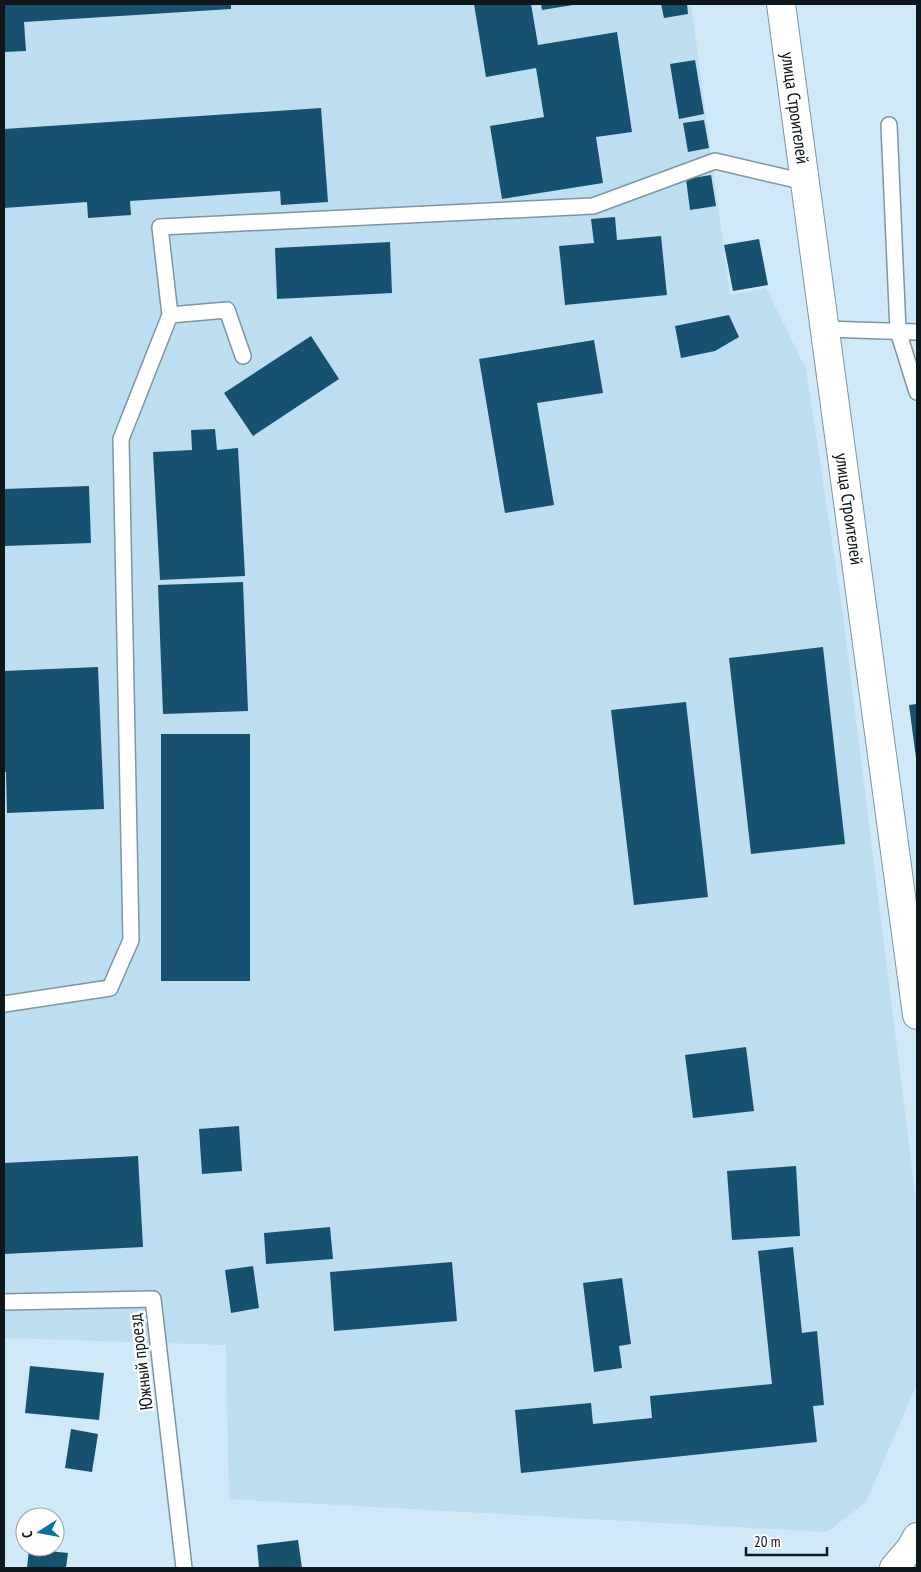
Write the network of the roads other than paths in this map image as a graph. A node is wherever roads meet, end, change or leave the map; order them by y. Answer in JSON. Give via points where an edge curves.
{"nodes":[{"id":1,"x":781,"y":4,"type":"edge"},
{"id":2,"x":889,"y":125,"type":"dead end"},
{"id":3,"x":805,"y":182,"type":"junction"},
{"id":4,"x":170,"y":315,"type":"junction"},
{"id":5,"x":825,"y":329,"type":"junction"},
{"id":6,"x":898,"y":331,"type":"junction"},
{"id":7,"x":917,"y":332,"type":"edge"},
{"id":8,"x":243,"y":356,"type":"dead end"},
{"id":9,"x":917,"y":392,"type":"edge"},
{"id":10,"x":4,"y":1004,"type":"edge"},
{"id":11,"x":917,"y":1015,"type":"edge"},
{"id":12,"x":4,"y":1302,"type":"edge"},
{"id":13,"x":917,"y":1537,"type":"edge"},
{"id":14,"x":184,"y":1568,"type":"edge"},
{"id":15,"x":894,"y":1568,"type":"edge"}],
"edges":[{"from":1,"to":3,"type":"street","name":"улица Строителей"},
{"from":2,"to":6,"type":"lane"},
{"from":3,"to":4,"type":"lane","via":[[714,161],[593,206],[160,227]]},
{"from":3,"to":5,"type":"street","name":"улица Строителей"},
{"from":4,"to":8,"type":"lane","via":[[227,310]]},
{"from":4,"to":10,"type":"lane","via":[[120,439],[131,940],[110,988]]},
{"from":5,"to":6,"type":"lane"},
{"from":5,"to":11,"type":"street","name":"улица Строителей"},
{"from":6,"to":7,"type":"lane"},
{"from":6,"to":9,"type":"lane"},
{"from":12,"to":14,"type":"lane","name":"Южный проезд","via":[[152,1299]]},
{"from":13,"to":15,"type":"street"}]}
